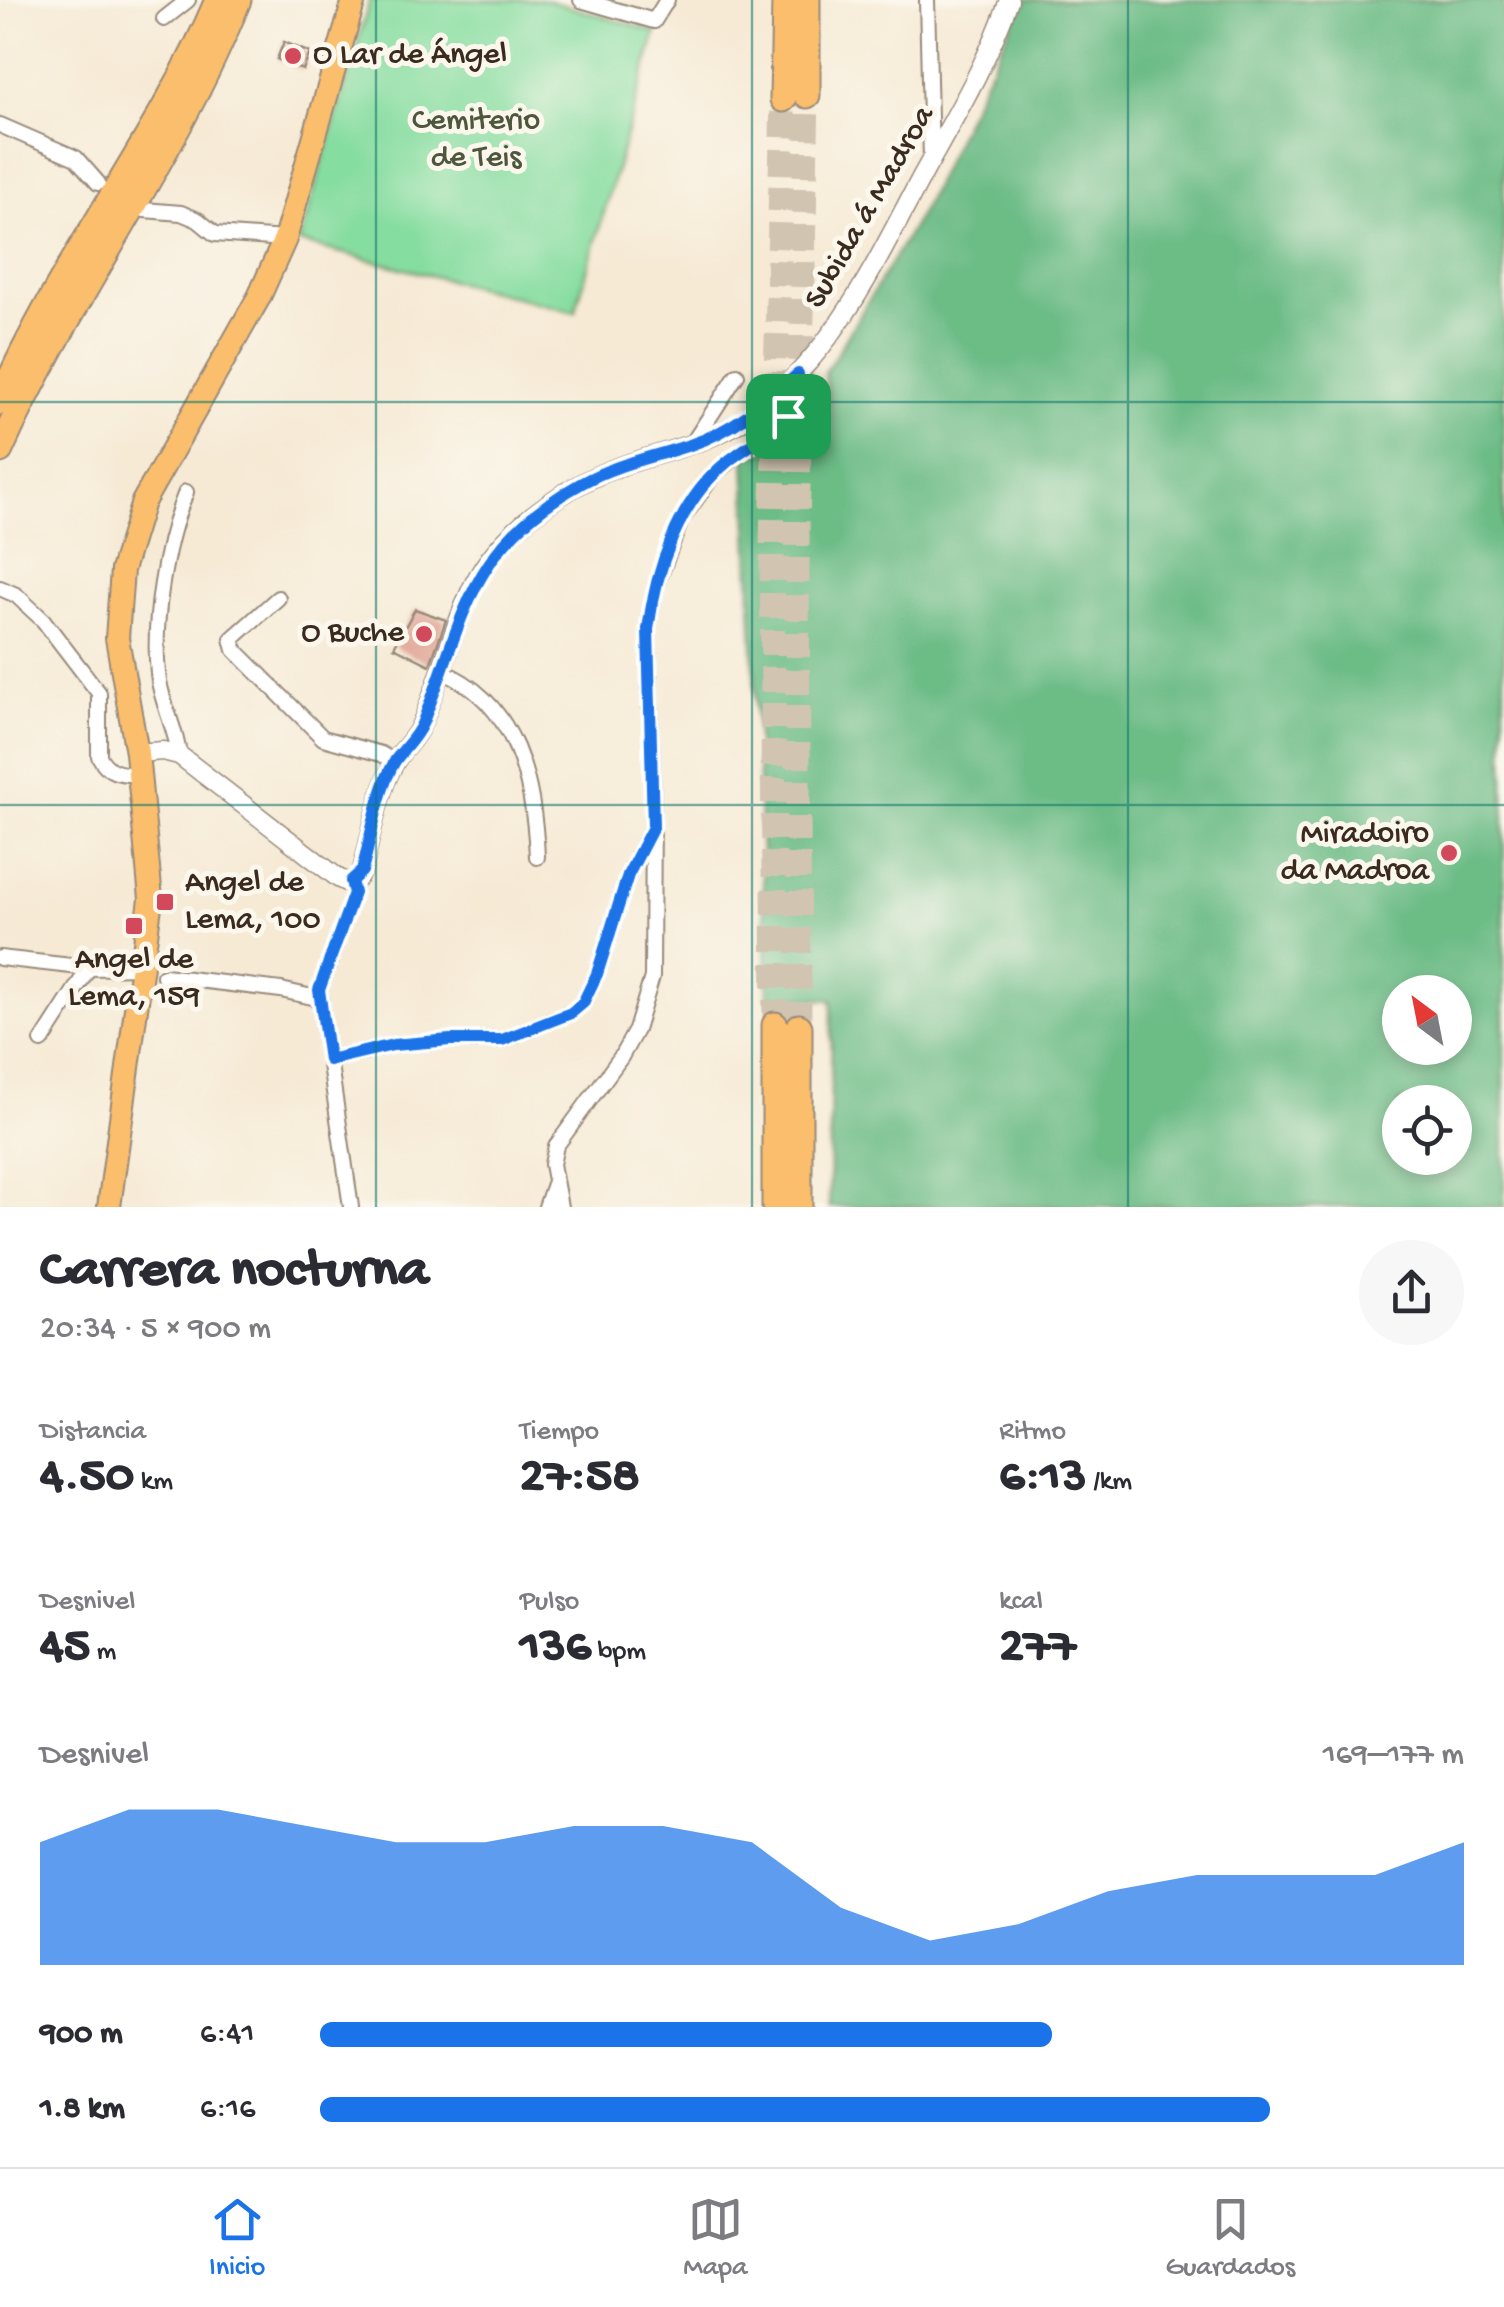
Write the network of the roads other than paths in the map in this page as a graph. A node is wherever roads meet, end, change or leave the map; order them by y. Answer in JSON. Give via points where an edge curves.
{"nodes":[{"id":1,"x":188,"y":0,"type":"edge"},
{"id":2,"x":218,"y":0,"type":"edge"},
{"id":3,"x":238,"y":0,"type":"edge"},
{"id":4,"x":354,"y":0,"type":"edge"},
{"id":5,"x":581,"y":0,"type":"edge"},
{"id":6,"x":666,"y":0,"type":"edge"},
{"id":7,"x":785,"y":0,"type":"edge"},
{"id":8,"x":807,"y":0,"type":"edge"},
{"id":9,"x":927,"y":0,"type":"edge"},
{"id":10,"x":1009,"y":0,"type":"edge"},
{"id":11,"x":164,"y":19,"type":"dead end"},
{"id":12,"x":0,"y":126,"type":"edge"},
{"id":13,"x":932,"y":160,"type":"junction"},
{"id":14,"x":98,"y":182,"type":"dead end"},
{"id":15,"x":144,"y":210,"type":"dead end"},
{"id":16,"x":286,"y":239,"type":"junction"},
{"id":17,"x":798,"y":374,"type":"junction"},
{"id":18,"x":737,"y":375,"type":"dead end"},
{"id":19,"x":0,"y":402,"type":"edge"},
{"id":20,"x":692,"y":444,"type":"junction"},
{"id":21,"x":0,"y":450,"type":"edge"},
{"id":22,"x":186,"y":492,"type":"dead end"},
{"id":23,"x":0,"y":588,"type":"edge"},
{"id":24,"x":278,"y":598,"type":"dead end"},
{"id":25,"x":441,"y":670,"type":"junction"},
{"id":26,"x":179,"y":755,"type":"junction"},
{"id":27,"x":395,"y":762,"type":"junction"},
{"id":28,"x":138,"y":764,"type":"junction"},
{"id":29,"x":653,"y":827,"type":"junction"},
{"id":30,"x":537,"y":857,"type":"dead end"},
{"id":31,"x":351,"y":881,"type":"junction"},
{"id":32,"x":0,"y":958,"type":"edge"},
{"id":33,"x":89,"y":968,"type":"junction"},
{"id":34,"x":153,"y":972,"type":"junction"},
{"id":35,"x":320,"y":1000,"type":"junction"},
{"id":36,"x":42,"y":1041,"type":"dead end"},
{"id":37,"x":329,"y":1060,"type":"junction"},
{"id":38,"x":555,"y":1183,"type":"junction"},
{"id":39,"x":108,"y":1207,"type":"edge"},
{"id":40,"x":352,"y":1207,"type":"edge"},
{"id":41,"x":546,"y":1207,"type":"edge"},
{"id":42,"x":560,"y":1207,"type":"edge"},
{"id":43,"x":775,"y":1207,"type":"edge"},
{"id":44,"x":799,"y":1207,"type":"edge"}],
"edges":[{"from":1,"to":11,"type":"street"},
{"from":2,"to":19,"type":"highway","via":[[186,72]]},
{"from":3,"to":21,"type":"highway","via":[[199,90],[64,323]]},
{"from":4,"to":16,"type":"highway"},
{"from":5,"to":6,"type":"street","via":[[654,20]]},
{"from":7,"to":8,"type":"highway","via":[[795,97]]},
{"from":9,"to":13,"type":"street"},
{"from":10,"to":13,"type":"street","name":"Subida á Madroa","via":[[981,72]]},
{"from":12,"to":14,"type":"street","via":[[76,158]]},
{"from":13,"to":17,"type":"street","name":"Subida á Madroa","via":[[850,309]]},
{"from":15,"to":16,"type":"street","via":[[181,213],[215,234]]},
{"from":16,"to":28,"type":"highway","via":[[142,502],[122,570],[117,638]]},
{"from":17,"to":20,"type":"street","name":"Subida á Madroa","via":[[752,414]]},
{"from":17,"to":29,"type":"street","via":[[788,416],[714,474],[668,549],[648,629]]},
{"from":18,"to":20,"type":"street"},
{"from":20,"to":25,"type":"street","name":"Subida á Madroa","via":[[601,473],[535,514],[483,568]]},
{"from":22,"to":26,"type":"street","via":[[170,530],[158,640],[160,683]]},
{"from":23,"to":28,"type":"street","via":[[42,620],[99,692],[104,765],[120,774]]},
{"from":24,"to":27,"type":"street","via":[[232,639],[235,650],[323,738]]},
{"from":25,"to":27,"type":"street","name":"Subida á Madroa","via":[[420,728]]},
{"from":25,"to":30,"type":"street","via":[[496,711],[511,731],[530,786]]},
{"from":26,"to":28,"type":"street","via":[[163,751]]},
{"from":26,"to":31,"type":"street","via":[[338,878]]},
{"from":27,"to":31,"type":"street","name":"Subida á Madroa","via":[[362,871]]},
{"from":28,"to":34,"type":"highway"},
{"from":29,"to":37,"type":"street","via":[[628,875],[597,974],[571,1013],[502,1040],[393,1045]]},
{"from":29,"to":38,"type":"street","via":[[652,977],[621,1057],[556,1146]]},
{"from":31,"to":35,"type":"street","via":[[354,893]]},
{"from":32,"to":33,"type":"street"},
{"from":33,"to":34,"type":"street"},
{"from":33,"to":36,"type":"street"},
{"from":34,"to":35,"type":"street"},
{"from":34,"to":39,"type":"highway"},
{"from":35,"to":37,"type":"street"},
{"from":37,"to":40,"type":"street"},
{"from":38,"to":41,"type":"street"},
{"from":38,"to":42,"type":"street"},
{"from":43,"to":44,"type":"highway","via":[[787,1026]]}]}
